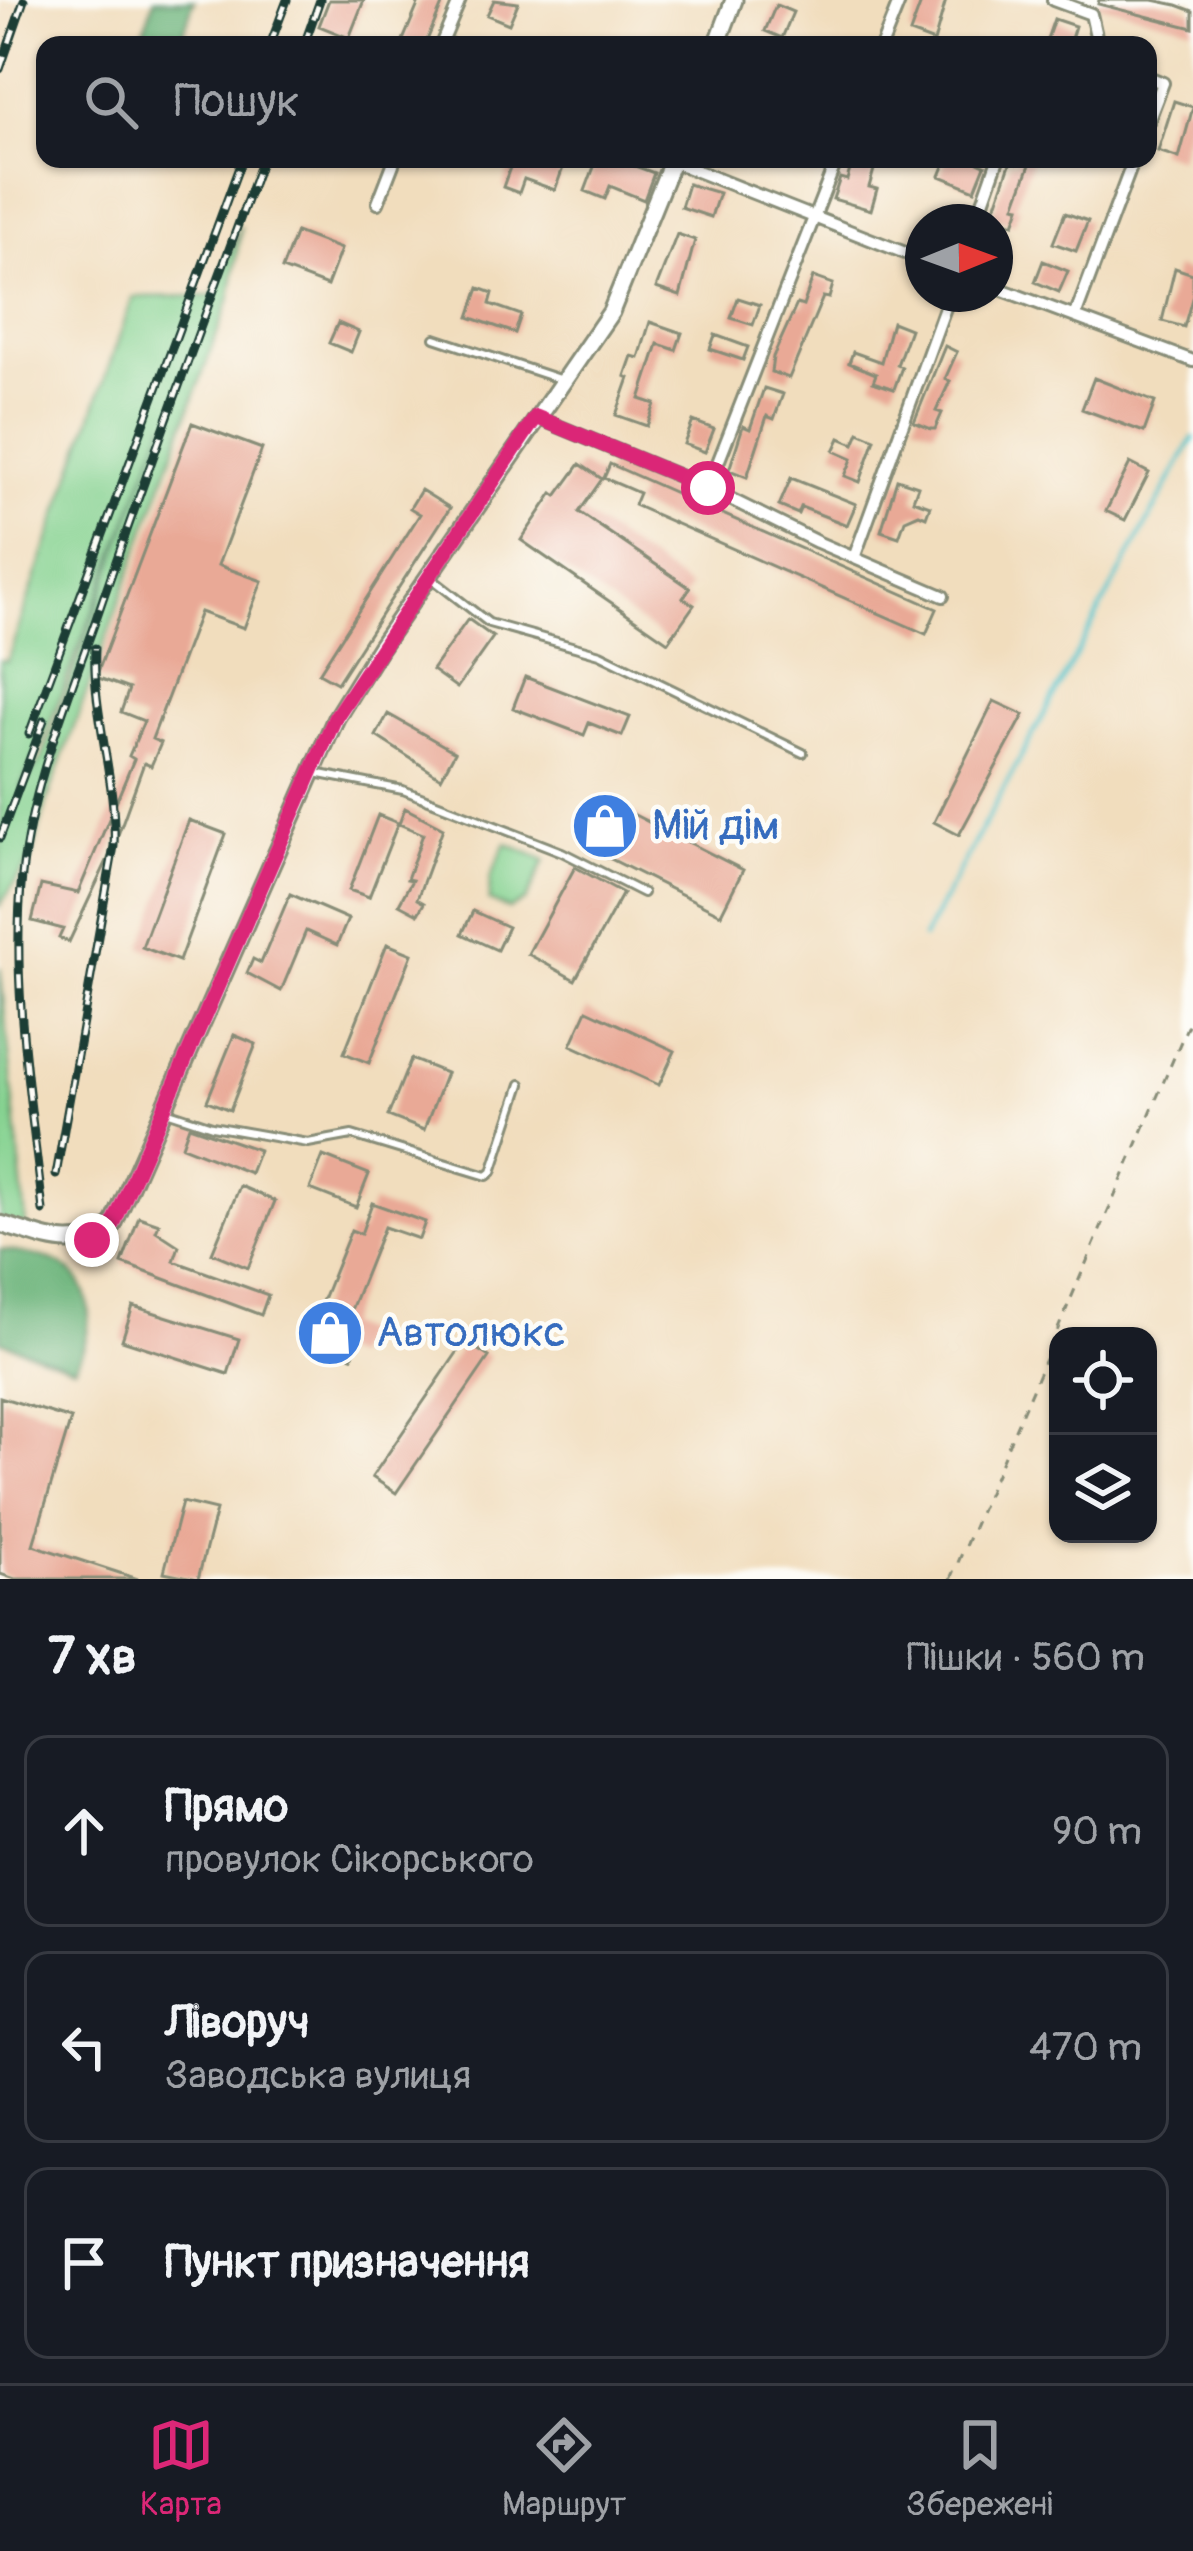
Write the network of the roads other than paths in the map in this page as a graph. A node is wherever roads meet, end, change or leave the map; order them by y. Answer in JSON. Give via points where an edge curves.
{"nodes":[{"id":1,"x":460,"y":0,"type":"edge"},
{"id":2,"x":734,"y":0,"type":"edge"},
{"id":3,"x":900,"y":0,"type":"edge"},
{"id":4,"x":1053,"y":0,"type":"edge"},
{"id":5,"x":1102,"y":0,"type":"edge"},
{"id":6,"x":1091,"y":14,"type":"junction"},
{"id":7,"x":445,"y":36,"type":"edge"},
{"id":8,"x":720,"y":36,"type":"edge"},
{"id":9,"x":886,"y":36,"type":"edge"},
{"id":10,"x":1096,"y":36,"type":"edge"},
{"id":11,"x":392,"y":168,"type":"edge"},
{"id":12,"x":667,"y":168,"type":"edge"},
{"id":13,"x":691,"y":168,"type":"edge"},
{"id":14,"x":833,"y":168,"type":"edge"},
{"id":15,"x":995,"y":168,"type":"edge"},
{"id":16,"x":1131,"y":168,"type":"edge"},
{"id":17,"x":378,"y":203,"type":"dead end"},
{"id":18,"x":982,"y":204,"type":"edge"},
{"id":19,"x":815,"y":215,"type":"junction"},
{"id":20,"x":905,"y":252,"type":"edge"},
{"id":21,"x":1013,"y":293,"type":"edge"},
{"id":22,"x":943,"y":312,"type":"edge"},
{"id":23,"x":1076,"y":314,"type":"junction"},
{"id":24,"x":435,"y":338,"type":"dead end"},
{"id":25,"x":1193,"y":361,"type":"edge"},
{"id":26,"x":565,"y":381,"type":"junction"},
{"id":27,"x":536,"y":417,"type":"junction"},
{"id":28,"x":708,"y":488,"type":"junction"},
{"id":29,"x":854,"y":558,"type":"junction"},
{"id":30,"x":428,"y":575,"type":"junction"},
{"id":31,"x":943,"y":596,"type":"dead end"},
{"id":32,"x":803,"y":753,"type":"dead end"},
{"id":33,"x":311,"y":772,"type":"junction"},
{"id":34,"x":644,"y":893,"type":"dead end"},
{"id":35,"x":521,"y":1084,"type":"dead end"},
{"id":36,"x":162,"y":1110,"type":"junction"},
{"id":37,"x":0,"y":1224,"type":"edge"}],
"edges":[{"from":1,"to":7,"type":"street"},
{"from":2,"to":8,"type":"street"},
{"from":3,"to":9,"type":"street"},
{"from":4,"to":6,"type":"street"},
{"from":5,"to":6,"type":"street"},
{"from":6,"to":10,"type":"street"},
{"from":11,"to":17,"type":"street"},
{"from":12,"to":26,"type":"street","via":[[611,313]]},
{"from":13,"to":19,"type":"street"},
{"from":14,"to":19,"type":"street"},
{"from":15,"to":18,"type":"street"},
{"from":16,"to":23,"type":"street"},
{"from":19,"to":20,"type":"street"},
{"from":19,"to":28,"type":"street"},
{"from":21,"to":23,"type":"street"},
{"from":22,"to":29,"type":"street"},
{"from":23,"to":25,"type":"street"},
{"from":24,"to":26,"type":"lane"},
{"from":26,"to":27,"type":"street"},
{"from":27,"to":28,"type":"street"},
{"from":27,"to":30,"type":"street"},
{"from":28,"to":29,"type":"street"},
{"from":29,"to":31,"type":"street"},
{"from":30,"to":32,"type":"lane","via":[[489,623],[600,654]]},
{"from":30,"to":33,"type":"street","via":[[335,718]]},
{"from":33,"to":34,"type":"lane","via":[[403,790]]},
{"from":33,"to":36,"type":"street"},
{"from":35,"to":36,"type":"lane","via":[[492,1172],[482,1176],[352,1135],[308,1143]]},
{"from":36,"to":37,"type":"street","via":[[113,1225],[92,1240],[70,1243]]}]}
